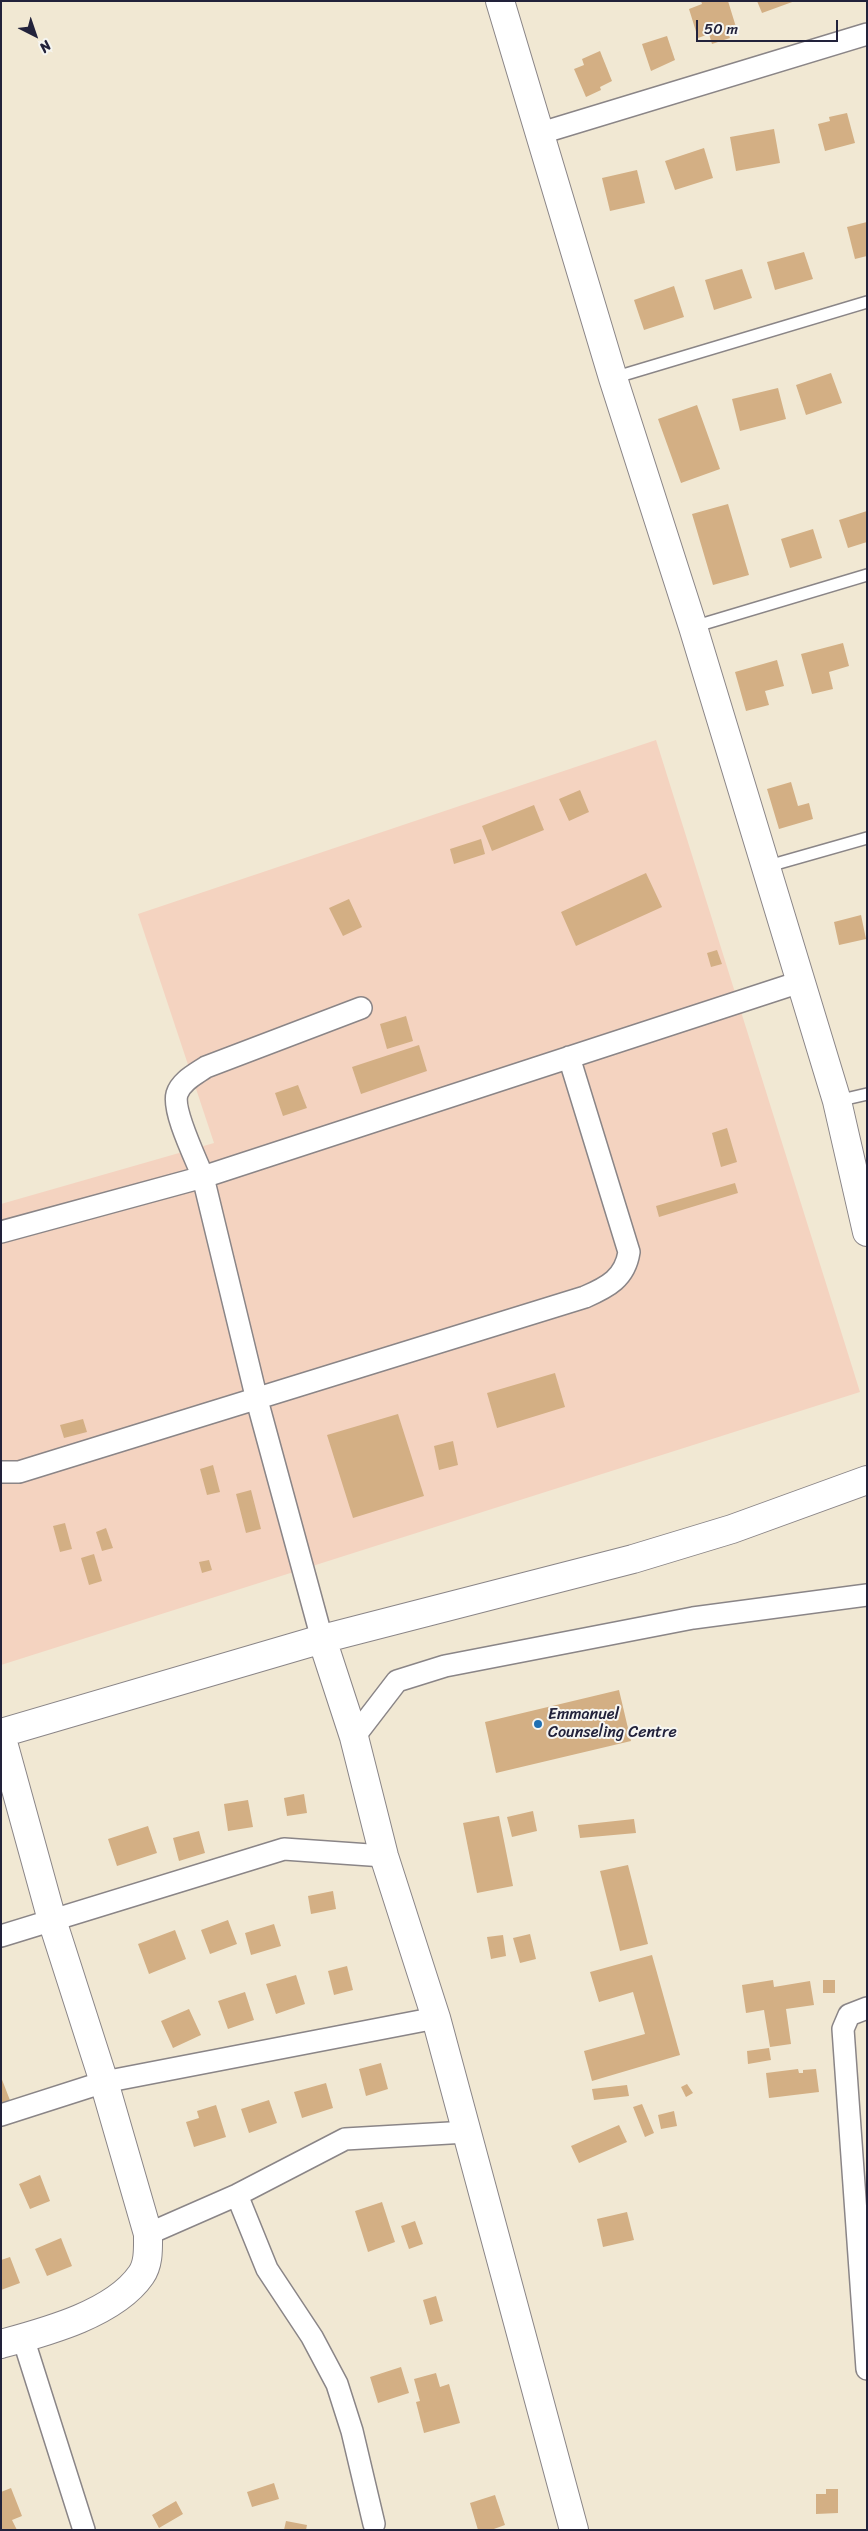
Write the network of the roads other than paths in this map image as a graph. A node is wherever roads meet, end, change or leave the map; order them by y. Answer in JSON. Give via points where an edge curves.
{"nodes":[{"id":1,"x":500,"y":1,"type":"edge"},
{"id":2,"x":867,"y":34,"type":"edge"},
{"id":3,"x":541,"y":133,"type":"junction"},
{"id":4,"x":867,"y":302,"type":"edge"},
{"id":5,"x":613,"y":378,"type":"junction"},
{"id":6,"x":867,"y":575,"type":"edge"},
{"id":7,"x":693,"y":627,"type":"junction"},
{"id":8,"x":867,"y":838,"type":"edge"},
{"id":9,"x":765,"y":868,"type":"junction"},
{"id":10,"x":800,"y":982,"type":"junction"},
{"id":11,"x":361,"y":1008,"type":"dead end"},
{"id":12,"x":569,"y":1056,"type":"junction"},
{"id":13,"x":867,"y":1094,"type":"edge"},
{"id":14,"x":838,"y":1101,"type":"junction"},
{"id":15,"x":202,"y":1177,"type":"junction"},
{"id":16,"x":1,"y":1232,"type":"edge"},
{"id":17,"x":867,"y":1232,"type":"edge"},
{"id":18,"x":257,"y":1400,"type":"junction"},
{"id":19,"x":1,"y":1472,"type":"edge"},
{"id":20,"x":867,"y":1480,"type":"edge"},
{"id":21,"x":867,"y":1500,"type":"edge"},
{"id":22,"x":732,"y":1529,"type":"junction"},
{"id":23,"x":867,"y":1595,"type":"edge"},
{"id":24,"x":322,"y":1639,"type":"junction"},
{"id":25,"x":1,"y":1734,"type":"edge"},
{"id":26,"x":354,"y":1737,"type":"junction"},
{"id":27,"x":384,"y":1856,"type":"junction"},
{"id":28,"x":52,"y":1920,"type":"junction"},
{"id":29,"x":1,"y":1936,"type":"edge"},
{"id":30,"x":867,"y":2008,"type":"edge"},
{"id":31,"x":436,"y":2018,"type":"junction"},
{"id":32,"x":104,"y":2082,"type":"junction"},
{"id":33,"x":1,"y":2115,"type":"edge"},
{"id":34,"x":467,"y":2132,"type":"junction"},
{"id":35,"x":237,"y":2195,"type":"junction"},
{"id":36,"x":148,"y":2234,"type":"junction"},
{"id":37,"x":12,"y":2341,"type":"edge"},
{"id":38,"x":867,"y":2369,"type":"edge"},
{"id":39,"x":374,"y":2524,"type":"dead end"},
{"id":40,"x":84,"y":2530,"type":"edge"},
{"id":41,"x":574,"y":2530,"type":"edge"}],
"edges":[{"from":1,"to":3,"type":"street"},
{"from":2,"to":3,"type":"street"},
{"from":3,"to":5,"type":"street"},
{"from":4,"to":5,"type":"lane"},
{"from":5,"to":7,"type":"street"},
{"from":6,"to":7,"type":"lane"},
{"from":7,"to":9,"type":"street"},
{"from":8,"to":9,"type":"lane"},
{"from":9,"to":10,"type":"street"},
{"from":10,"to":12,"type":"street"},
{"from":10,"to":14,"type":"street"},
{"from":11,"to":15,"type":"street","via":[[206,1067],[186,1081],[177,1094],[178,1111]]},
{"from":12,"to":15,"type":"street"},
{"from":12,"to":18,"type":"street","via":[[629,1252],[627,1265],[618,1278],[586,1297]]},
{"from":13,"to":14,"type":"lane"},
{"from":14,"to":17,"type":"street"},
{"from":15,"to":16,"type":"street"},
{"from":15,"to":18,"type":"street"},
{"from":18,"to":19,"type":"street","via":[[19,1472]]},
{"from":18,"to":24,"type":"street"},
{"from":20,"to":22,"type":"street"},
{"from":21,"to":22,"type":"street","via":[[791,1521]]},
{"from":22,"to":24,"type":"street","via":[[633,1559]]},
{"from":23,"to":26,"type":"street","via":[[693,1618],[445,1666],[397,1681]]},
{"from":24,"to":25,"type":"street"},
{"from":24,"to":26,"type":"street"},
{"from":25,"to":28,"type":"street"},
{"from":26,"to":27,"type":"street"},
{"from":27,"to":28,"type":"street","via":[[284,1849]]},
{"from":27,"to":31,"type":"street"},
{"from":28,"to":29,"type":"street"},
{"from":28,"to":32,"type":"street"},
{"from":30,"to":38,"type":"street","via":[[849,2015],[843,2029]]},
{"from":31,"to":32,"type":"street"},
{"from":31,"to":34,"type":"street"},
{"from":32,"to":33,"type":"street"},
{"from":32,"to":36,"type":"street"},
{"from":34,"to":35,"type":"street","via":[[345,2139]]},
{"from":34,"to":41,"type":"street"},
{"from":35,"to":36,"type":"street"},
{"from":35,"to":39,"type":"street","via":[[268,2269],[312,2337],[337,2384]]},
{"from":36,"to":37,"type":"street","via":[[147,2258],[142,2274],[125,2293],[94,2312]]},
{"from":37,"to":40,"type":"street"}]}
